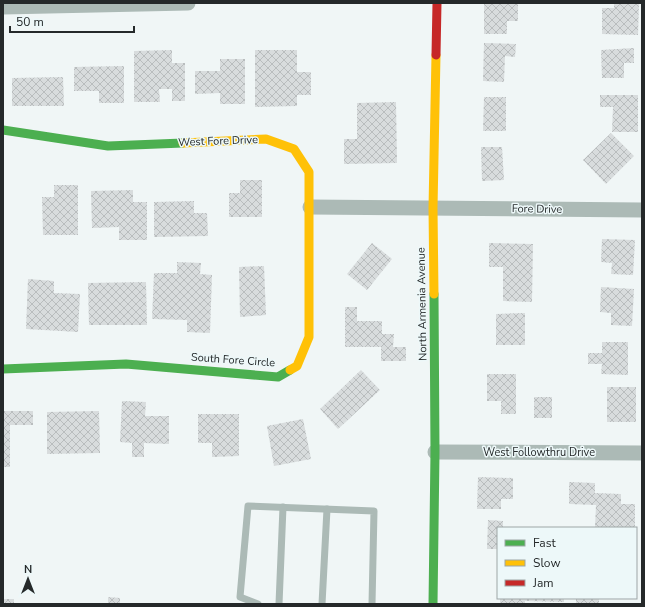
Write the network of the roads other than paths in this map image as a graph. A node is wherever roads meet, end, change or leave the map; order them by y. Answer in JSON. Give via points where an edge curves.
{"nodes":[{"id":1,"x":188,"y":3,"type":"edge"},
{"id":2,"x":437,"y":3,"type":"edge"},
{"id":3,"x":3,"y":7,"type":"edge"},
{"id":4,"x":3,"y":130,"type":"edge"},
{"id":5,"x":310,"y":207,"type":"junction"},
{"id":6,"x":432,"y":208,"type":"junction"},
{"id":7,"x":642,"y":210,"type":"edge"},
{"id":8,"x":3,"y":368,"type":"edge"},
{"id":9,"x":435,"y":452,"type":"junction"},
{"id":10,"x":642,"y":453,"type":"edge"},
{"id":11,"x":283,"y":507,"type":"junction"},
{"id":12,"x":327,"y":509,"type":"junction"},
{"id":13,"x":258,"y":604,"type":"edge"},
{"id":14,"x":279,"y":604,"type":"edge"},
{"id":15,"x":322,"y":604,"type":"edge"},
{"id":16,"x":372,"y":604,"type":"edge"},
{"id":17,"x":433,"y":604,"type":"edge"}],
"edges":[{"from":1,"to":3,"type":"street"},
{"from":2,"to":6,"type":"street","name":"North Armenia Avenue"},
{"from":4,"to":5,"type":"street","name":"West Fore Drive","via":[[108,146],[266,139],[294,148],[309,172]]},
{"from":5,"to":6,"type":"street"},
{"from":5,"to":8,"type":"street","name":"South Fore Circle","via":[[309,337],[297,366],[278,376],[126,364]]},
{"from":6,"to":7,"type":"street","name":"Fore Drive"},
{"from":6,"to":9,"type":"street","name":"North Armenia Avenue"},
{"from":9,"to":10,"type":"street","name":"West Followthru Drive"},
{"from":9,"to":17,"type":"street","name":"North Armenia Avenue"},
{"from":11,"to":12,"type":"lane"},
{"from":11,"to":13,"type":"lane","via":[[248,506],[240,597]]},
{"from":11,"to":14,"type":"lane"},
{"from":12,"to":15,"type":"lane"},
{"from":12,"to":16,"type":"lane","via":[[374,511]]}]}
